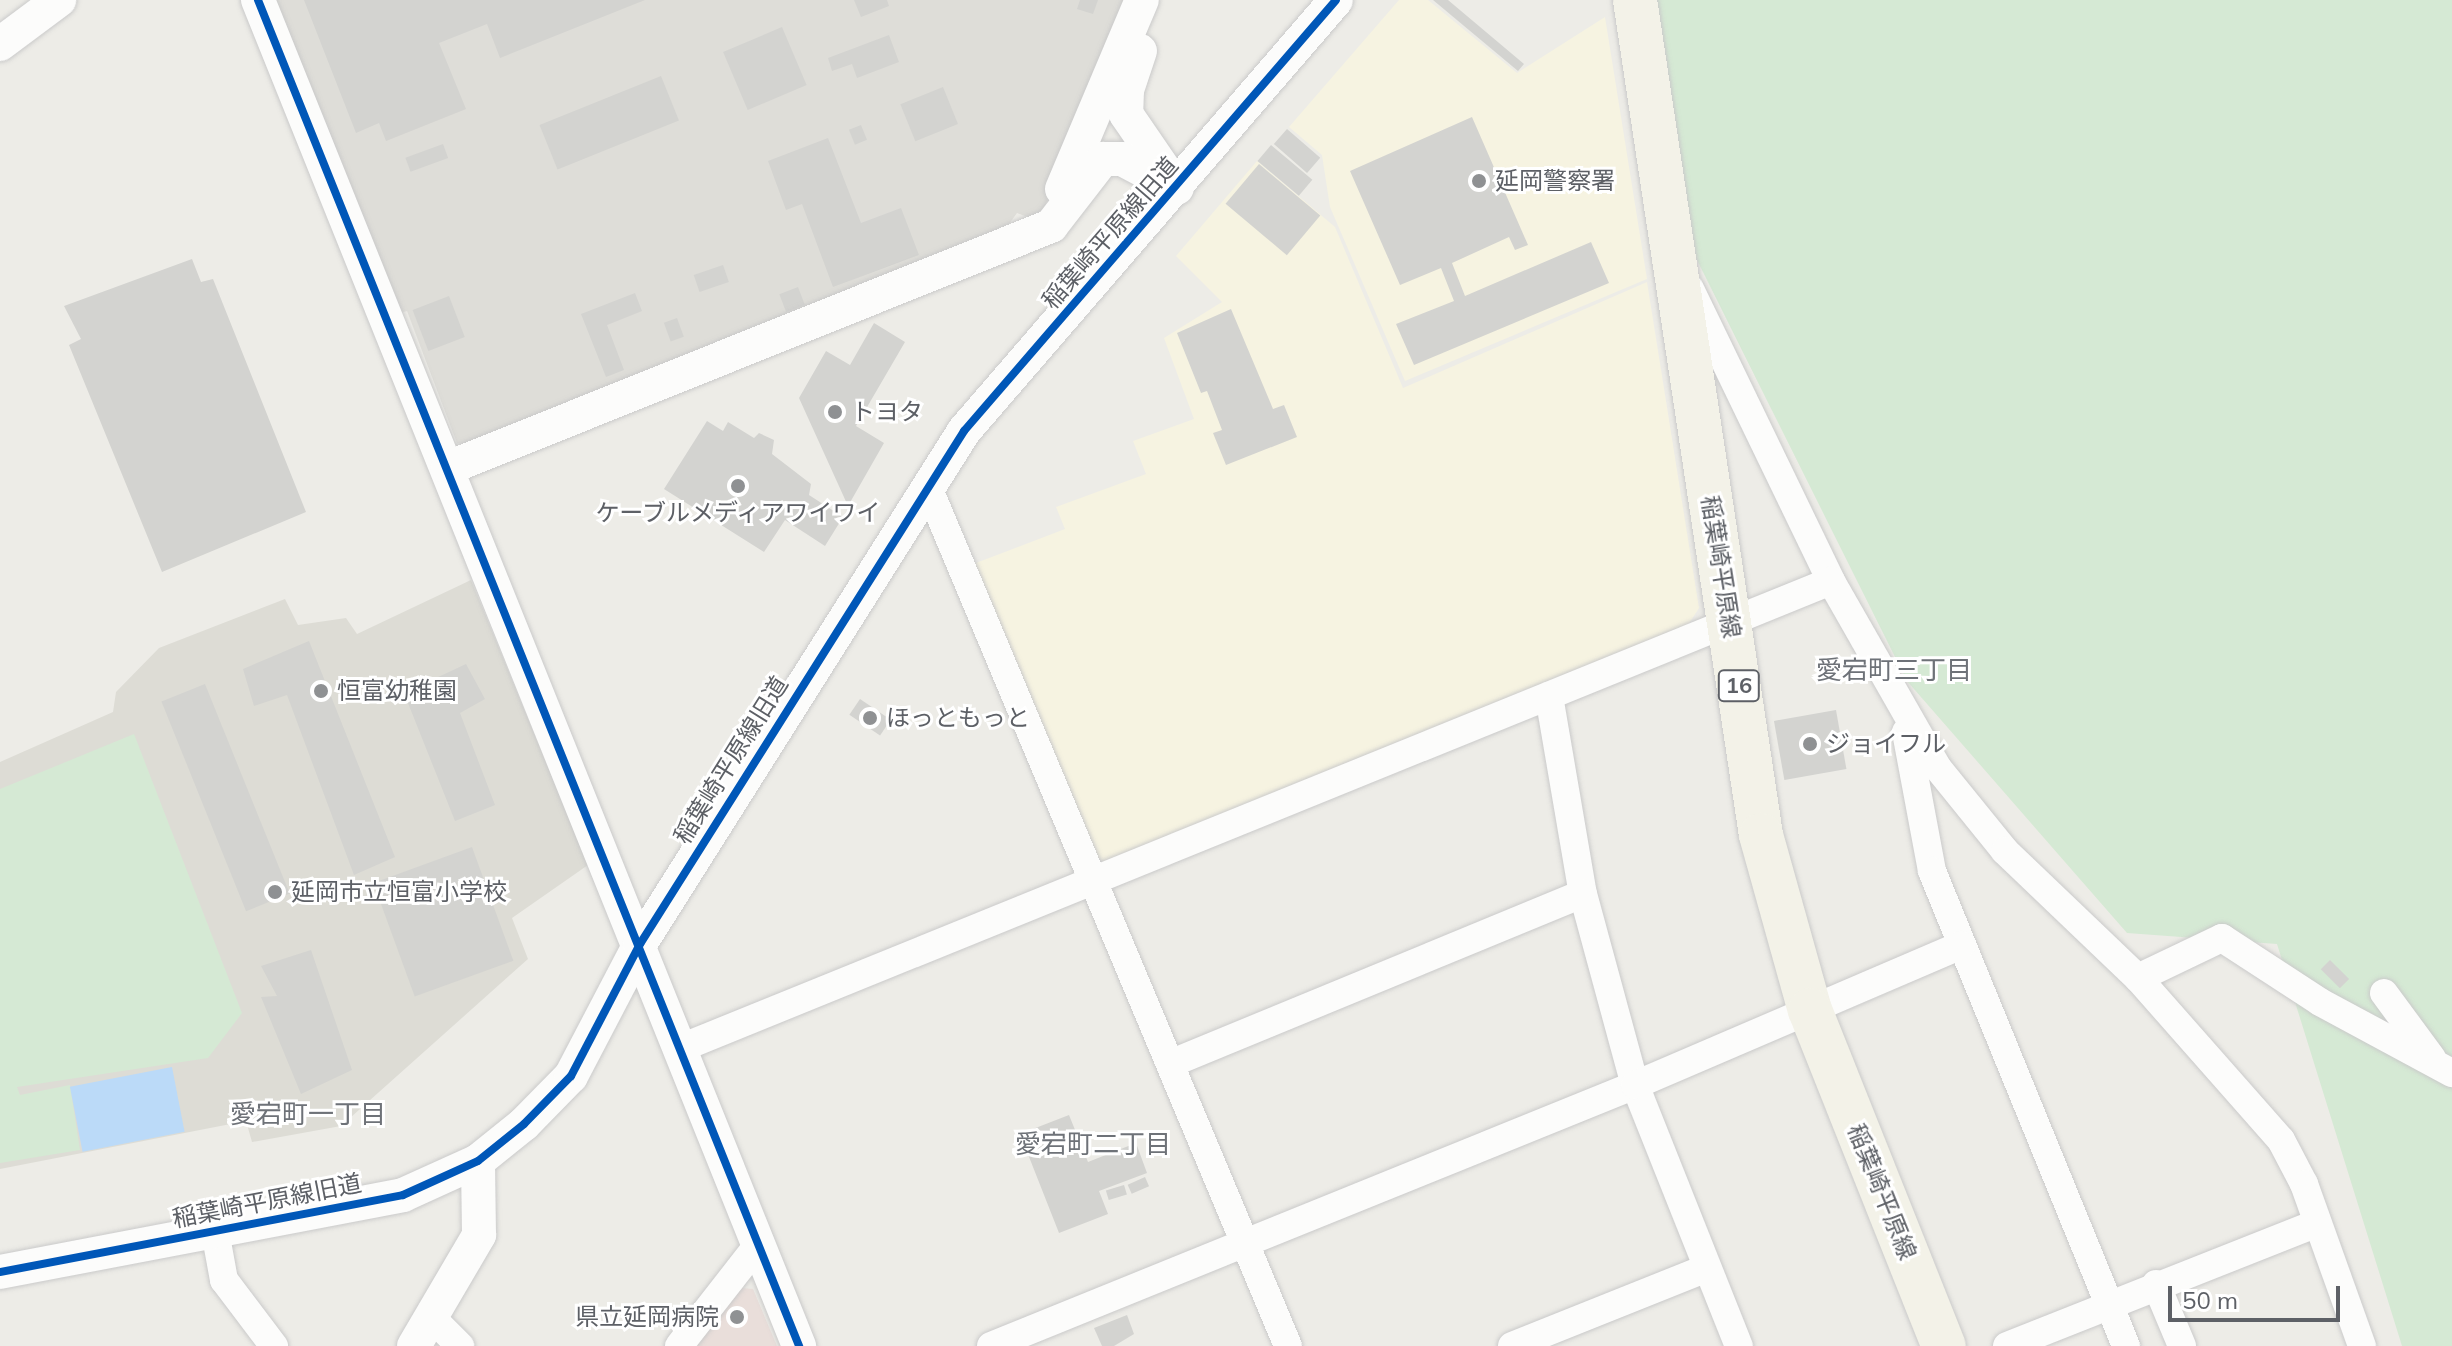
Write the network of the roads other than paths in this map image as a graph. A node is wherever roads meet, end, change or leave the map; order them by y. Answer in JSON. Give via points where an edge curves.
{"nodes":[{"id":1,"x":59,"y":0,"type":"edge"},
{"id":2,"x":258,"y":0,"type":"edge"},
{"id":3,"x":1142,"y":0,"type":"edge"},
{"id":4,"x":1157,"y":0,"type":"edge"},
{"id":5,"x":1336,"y":0,"type":"edge"},
{"id":6,"x":1635,"y":0,"type":"edge"},
{"id":7,"x":0,"y":44,"type":"edge"},
{"id":8,"x":1102,"y":94,"type":"junction"},
{"id":9,"x":1122,"y":159,"type":"junction"},
{"id":10,"x":1177,"y":188,"type":"junction"},
{"id":11,"x":1043,"y":228,"type":"junction"},
{"id":12,"x":1674,"y":256,"type":"junction"},
{"id":13,"x":448,"y":468,"type":"junction"},
{"id":14,"x":928,"y":487,"type":"junction"},
{"id":15,"x":1831,"y":581,"type":"junction"},
{"id":16,"x":1729,"y":620,"type":"junction"},
{"id":17,"x":1549,"y":696,"type":"junction"},
{"id":18,"x":1899,"y":707,"type":"junction"},
{"id":19,"x":1096,"y":879,"type":"junction"},
{"id":20,"x":1583,"y":894,"type":"junction"},
{"id":21,"x":640,"y":944,"type":"junction"},
{"id":22,"x":1961,"y":945,"type":"junction"},
{"id":23,"x":2138,"y":978,"type":"junction"},
{"id":24,"x":2384,"y":993,"type":"dead end"},
{"id":25,"x":1810,"y":1010,"type":"junction"},
{"id":26,"x":681,"y":1048,"type":"junction"},
{"id":27,"x":1172,"y":1063,"type":"junction"},
{"id":28,"x":2444,"y":1069,"type":"edge"},
{"id":29,"x":1635,"y":1085,"type":"junction"},
{"id":30,"x":478,"y":1161,"type":"junction"},
{"id":31,"x":2318,"y":1223,"type":"junction"},
{"id":32,"x":215,"y":1231,"type":"junction"},
{"id":33,"x":758,"y":1245,"type":"junction"},
{"id":34,"x":1248,"y":1245,"type":"junction"},
{"id":35,"x":1707,"y":1268,"type":"junction"},
{"id":36,"x":0,"y":1272,"type":"edge"},
{"id":37,"x":2156,"y":1284,"type":"junction"},
{"id":38,"x":2108,"y":1305,"type":"junction"},
{"id":39,"x":423,"y":1332,"type":"edge"},
{"id":40,"x":2357,"y":1344,"type":"edge"},
{"id":41,"x":274,"y":1346,"type":"edge"},
{"id":42,"x":460,"y":1346,"type":"edge"},
{"id":43,"x":679,"y":1346,"type":"edge"},
{"id":44,"x":799,"y":1346,"type":"edge"},
{"id":45,"x":991,"y":1346,"type":"edge"},
{"id":46,"x":1288,"y":1346,"type":"edge"},
{"id":47,"x":1512,"y":1346,"type":"edge"},
{"id":48,"x":1739,"y":1346,"type":"edge"},
{"id":49,"x":1944,"y":1346,"type":"edge"},
{"id":50,"x":2007,"y":1346,"type":"edge"},
{"id":51,"x":2126,"y":1346,"type":"edge"},
{"id":52,"x":2182,"y":1346,"type":"edge"}],
"edges":[{"from":1,"to":7,"type":"street"},
{"from":2,"to":13,"type":"street"},
{"from":3,"to":8,"type":"street"},
{"from":4,"to":10,"type":"street","via":[[1127,90],[1126,114]]},
{"from":5,"to":10,"type":"street","name":"稲葉崎平原線旧道"},
{"from":6,"to":12,"type":"main road","name":"稲葉崎平原線","number":"16"},
{"from":8,"to":9,"type":"street","via":[[1102,117]]},
{"from":8,"to":11,"type":"street"},
{"from":9,"to":10,"type":"street"},
{"from":9,"to":11,"type":"street","via":[[1094,165],[1061,219]]},
{"from":10,"to":14,"type":"street","name":"稲葉崎平原線旧道","via":[[964,431]]},
{"from":11,"to":13,"type":"street"},
{"from":12,"to":15,"type":"street"},
{"from":12,"to":16,"type":"main road","name":"稲葉崎平原線","number":"16"},
{"from":13,"to":21,"type":"street"},
{"from":14,"to":19,"type":"street"},
{"from":14,"to":21,"type":"street","name":"稲葉崎平原線旧道"},
{"from":15,"to":16,"type":"street"},
{"from":15,"to":18,"type":"street"},
{"from":16,"to":17,"type":"street"},
{"from":16,"to":25,"type":"main road","name":"稲葉崎平原線","number":"16","via":[[1761,835]]},
{"from":17,"to":19,"type":"street"},
{"from":17,"to":20,"type":"street"},
{"from":18,"to":22,"type":"street","via":[[1932,871]]},
{"from":18,"to":23,"type":"street","via":[[1937,767],[2005,851]]},
{"from":19,"to":26,"type":"street"},
{"from":19,"to":27,"type":"street"},
{"from":20,"to":27,"type":"street"},
{"from":20,"to":29,"type":"street"},
{"from":21,"to":26,"type":"street"},
{"from":21,"to":30,"type":"street","name":"稲葉崎平原線旧道","via":[[571,1076]]},
{"from":22,"to":25,"type":"street"},
{"from":22,"to":38,"type":"street"},
{"from":23,"to":28,"type":"street","via":[[2222,938],[2320,1002]]},
{"from":23,"to":31,"type":"street","via":[[2281,1140]]},
{"from":24,"to":28,"type":"street"},
{"from":25,"to":29,"type":"street"},
{"from":25,"to":49,"type":"main road","name":"稲葉崎平原線","number":"16"},
{"from":26,"to":33,"type":"street"},
{"from":27,"to":34,"type":"street"},
{"from":29,"to":34,"type":"street"},
{"from":29,"to":35,"type":"street"},
{"from":30,"to":32,"type":"street","name":"稲葉崎平原線旧道","via":[[403,1195]]},
{"from":30,"to":39,"type":"street","via":[[479,1235]]},
{"from":31,"to":37,"type":"street"},
{"from":31,"to":40,"type":"street"},
{"from":32,"to":36,"type":"street","name":"稲葉崎平原線旧道"},
{"from":32,"to":41,"type":"street","via":[[224,1280]]},
{"from":33,"to":43,"type":"street"},
{"from":33,"to":44,"type":"street"},
{"from":34,"to":45,"type":"street"},
{"from":34,"to":46,"type":"street"},
{"from":35,"to":47,"type":"street"},
{"from":35,"to":48,"type":"street"},
{"from":37,"to":38,"type":"street"},
{"from":37,"to":52,"type":"street"},
{"from":38,"to":50,"type":"street"},
{"from":38,"to":51,"type":"street"},
{"from":39,"to":42,"type":"street"}]}
